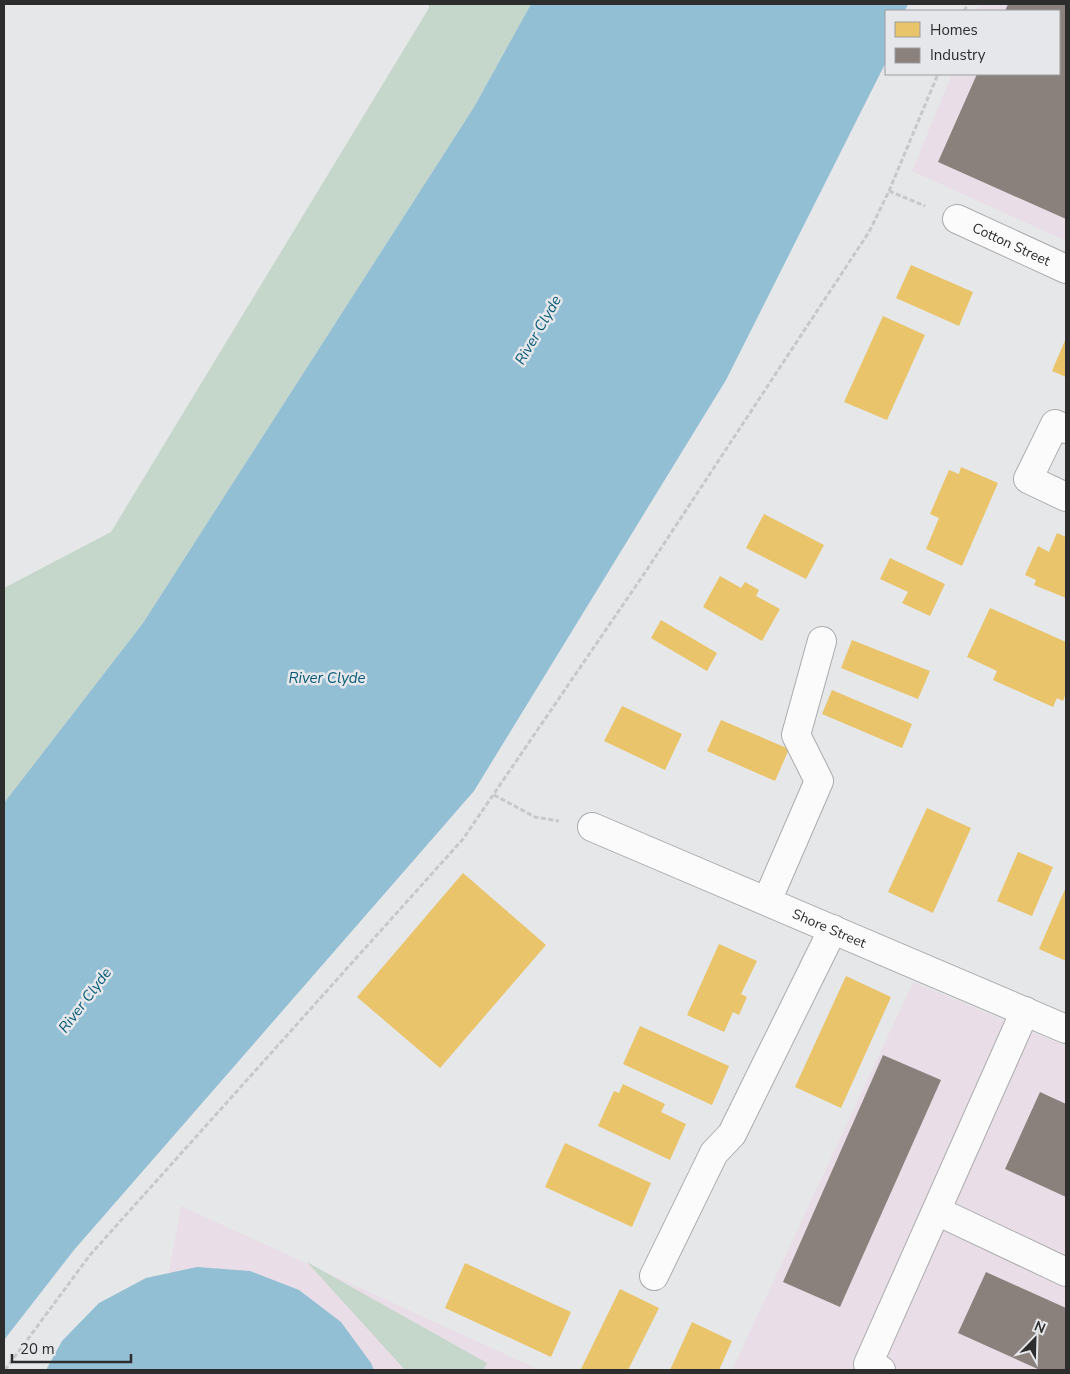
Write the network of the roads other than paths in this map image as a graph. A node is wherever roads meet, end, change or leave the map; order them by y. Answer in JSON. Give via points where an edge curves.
{"nodes":[{"id":1,"x":956,"y":219,"type":"road end"},
{"id":2,"x":1066,"y":269,"type":"edge"},
{"id":3,"x":1066,"y":429,"type":"edge"},
{"id":4,"x":1066,"y":497,"type":"edge"},
{"id":5,"x":822,"y":641,"type":"dead end"},
{"id":6,"x":592,"y":828,"type":"road end"},
{"id":7,"x":767,"y":901,"type":"junction"},
{"id":8,"x":833,"y":929,"type":"junction"},
{"id":9,"x":1025,"y":1011,"type":"junction"},
{"id":10,"x":1066,"y":1029,"type":"edge"},
{"id":11,"x":937,"y":1211,"type":"junction"},
{"id":12,"x":1066,"y":1272,"type":"edge"},
{"id":13,"x":654,"y":1276,"type":"dead end"},
{"id":14,"x":881,"y":1370,"type":"edge"}],
"edges":[{"from":1,"to":2,"type":"street","name":"Cotton Street"},
{"from":3,"to":4,"type":"street","via":[[1054,424],[1028,480]]},
{"from":5,"to":7,"type":"street","via":[[796,735],[819,781]]},
{"from":6,"to":7,"type":"street","name":"Shore Street"},
{"from":7,"to":8,"type":"street","name":"Shore Street"},
{"from":8,"to":9,"type":"street","name":"Shore Street"},
{"from":8,"to":13,"type":"street","via":[[732,1134],[714,1153]]},
{"from":9,"to":10,"type":"street","name":"Shore Street"},
{"from":9,"to":11,"type":"street"},
{"from":11,"to":12,"type":"street"},
{"from":11,"to":14,"type":"street","via":[[868,1364]]}]}
